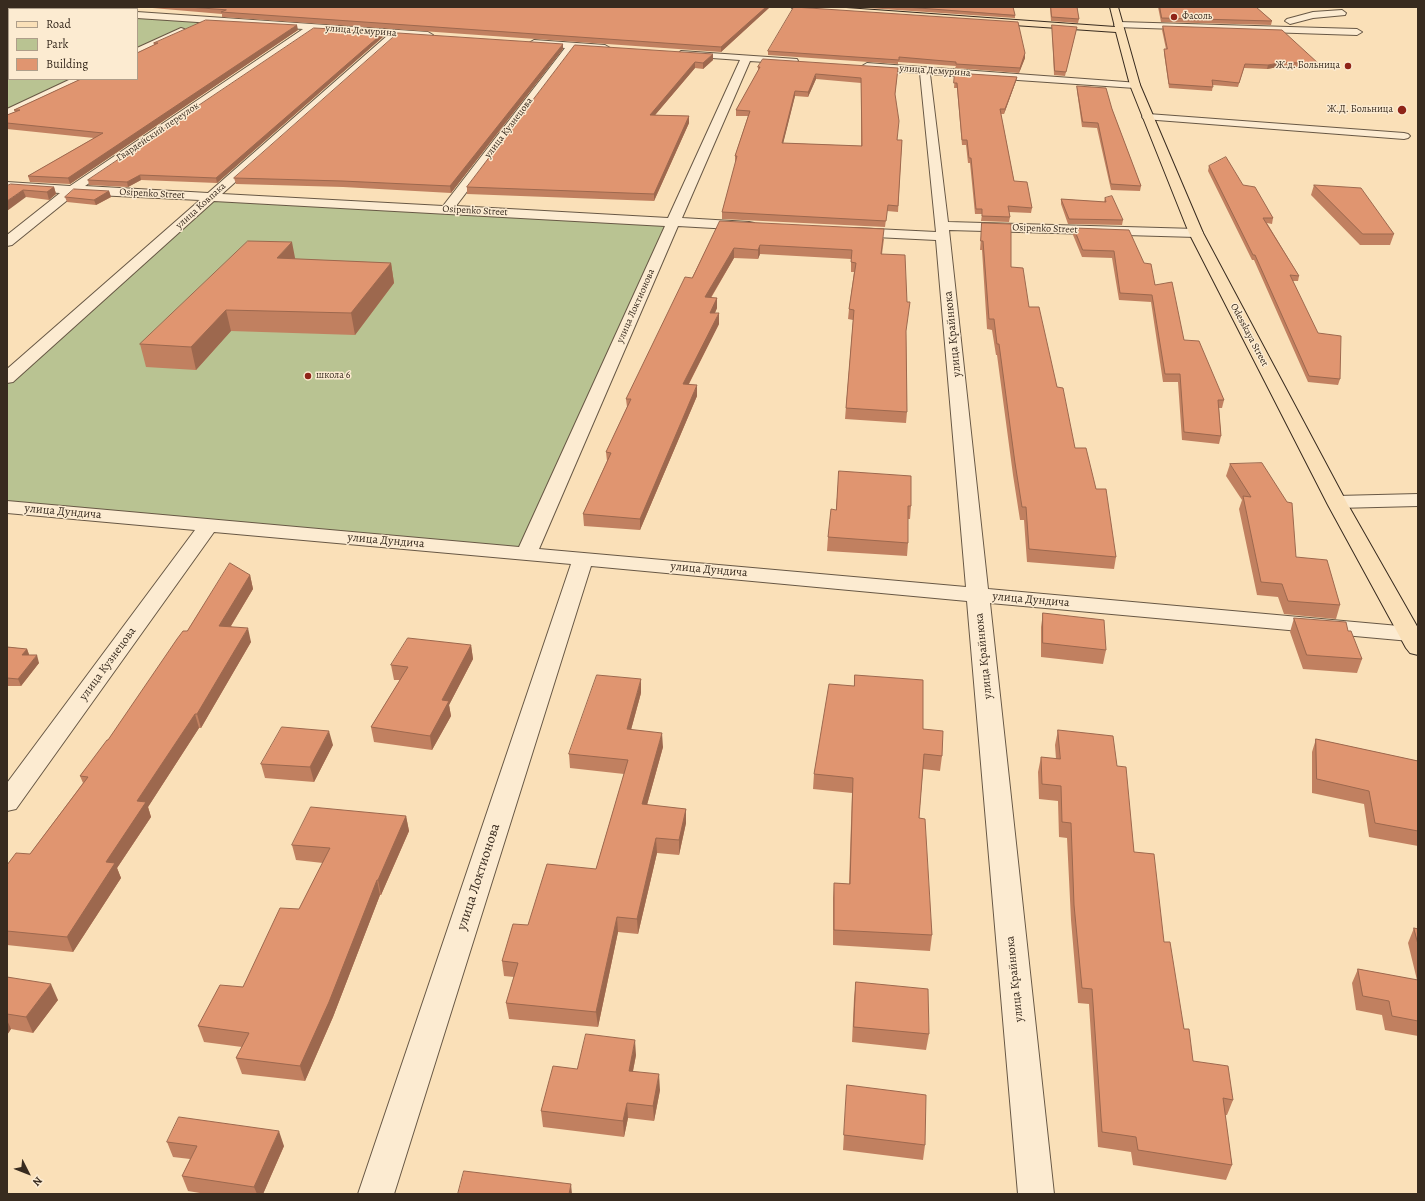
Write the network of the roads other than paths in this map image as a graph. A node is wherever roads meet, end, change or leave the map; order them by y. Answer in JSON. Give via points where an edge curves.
{"nodes":[{"id":1,"x":795,"y":7,"type":"edge"},
{"id":2,"x":1114,"y":7,"type":"edge"},
{"id":3,"x":827,"y":8,"type":"edge"},
{"id":4,"x":1339,"y":10,"type":"edge"},
{"id":5,"x":138,"y":15,"type":"edge"},
{"id":6,"x":206,"y":20,"type":"junction"},
{"id":7,"x":312,"y":27,"type":"junction"},
{"id":8,"x":1120,"y":28,"type":"junction"},
{"id":9,"x":1268,"y":29,"type":"junction"},
{"id":10,"x":396,"y":33,"type":"junction"},
{"id":11,"x":434,"y":36,"type":"edge"},
{"id":12,"x":526,"y":42,"type":"edge"},
{"id":13,"x":572,"y":46,"type":"junction"},
{"id":14,"x":612,"y":48,"type":"edge"},
{"id":15,"x":138,"y":52,"type":"edge"},
{"id":16,"x":675,"y":53,"type":"edge"},
{"id":17,"x":746,"y":58,"type":"junction"},
{"id":18,"x":801,"y":62,"type":"edge"},
{"id":19,"x":855,"y":66,"type":"edge"},
{"id":20,"x":925,"y":70,"type":"junction"},
{"id":21,"x":77,"y":80,"type":"edge"},
{"id":22,"x":1135,"y":85,"type":"junction"},
{"id":23,"x":7,"y":113,"type":"edge"},
{"id":24,"x":1148,"y":117,"type":"junction"},
{"id":25,"x":1404,"y":136,"type":"dead end"},
{"id":26,"x":7,"y":186,"type":"edge"},
{"id":27,"x":73,"y":190,"type":"junction"},
{"id":28,"x":211,"y":197,"type":"junction"},
{"id":29,"x":446,"y":210,"type":"junction"},
{"id":30,"x":674,"y":222,"type":"junction"},
{"id":31,"x":761,"y":227,"type":"edge"},
{"id":32,"x":840,"y":231,"type":"edge"},
{"id":33,"x":943,"y":231,"type":"junction"},
{"id":34,"x":1196,"y":233,"type":"junction"},
{"id":35,"x":7,"y":242,"type":"edge"},
{"id":36,"x":7,"y":378,"type":"edge"},
{"id":37,"x":1418,"y":500,"type":"edge"},
{"id":38,"x":1337,"y":502,"type":"junction"},
{"id":39,"x":7,"y":507,"type":"edge"},
{"id":40,"x":209,"y":525,"type":"junction"},
{"id":41,"x":526,"y":554,"type":"junction"},
{"id":42,"x":583,"y":559,"type":"junction"},
{"id":43,"x":978,"y":595,"type":"junction"},
{"id":44,"x":1414,"y":641,"type":"edge"},
{"id":45,"x":7,"y":802,"type":"edge"},
{"id":46,"x":376,"y":1194,"type":"edge"},
{"id":47,"x":1036,"y":1194,"type":"edge"}],
"edges":[{"from":1,"to":3,"type":"main road"},
{"from":2,"to":8,"type":"main road","name":"Odesskaya Street"},
{"from":3,"to":8,"type":"main road"},
{"from":4,"to":9,"type":"street","via":[[1278,24]]},
{"from":4,"to":9,"type":"street","via":[[1357,32]]},
{"from":5,"to":6,"type":"street","name":"улица Демурина"},
{"from":6,"to":7,"type":"street","name":"улица Демурина"},
{"from":6,"to":15,"type":"street"},
{"from":7,"to":10,"type":"street","name":"улица Демурина"},
{"from":7,"to":27,"type":"street","name":"Гвардейский переулок"},
{"from":8,"to":9,"type":"street"},
{"from":8,"to":22,"type":"main road","name":"Odesskaya Street"},
{"from":10,"to":11,"type":"street","name":"улица Демурина"},
{"from":10,"to":28,"type":"street","name":"улица Ковпака"},
{"from":12,"to":13,"type":"street"},
{"from":13,"to":14,"type":"street"},
{"from":13,"to":29,"type":"street","name":"улица Кузнецова"},
{"from":16,"to":17,"type":"street"},
{"from":17,"to":18,"type":"street"},
{"from":17,"to":30,"type":"street","name":"улица Локтионова"},
{"from":19,"to":20,"type":"street","name":"улица Демурина"},
{"from":20,"to":22,"type":"street","name":"улица Демурина"},
{"from":20,"to":33,"type":"street","name":"улица Крайнюка"},
{"from":21,"to":23,"type":"street"},
{"from":22,"to":24,"type":"main road","name":"Odesskaya Street"},
{"from":24,"to":25,"type":"street"},
{"from":24,"to":34,"type":"main road","name":"Odesskaya Street"},
{"from":26,"to":27,"type":"street","name":"Osipenko Street"},
{"from":27,"to":28,"type":"street","name":"Osipenko Street"},
{"from":27,"to":35,"type":"street","name":"Гвардейский переулок"},
{"from":28,"to":29,"type":"street","name":"Osipenko Street"},
{"from":28,"to":36,"type":"street","name":"улица Ковпака"},
{"from":29,"to":30,"type":"street","name":"Osipenko Street"},
{"from":30,"to":31,"type":"street","name":"Osipenko Street"},
{"from":30,"to":41,"type":"street","name":"улица Локтионова"},
{"from":32,"to":33,"type":"street","name":"Osipenko Street"},
{"from":33,"to":34,"type":"street","name":"Osipenko Street"},
{"from":33,"to":43,"type":"street","name":"улица Крайнюка"},
{"from":34,"to":38,"type":"main road","name":"Odesskaya Street"},
{"from":37,"to":38,"type":"street"},
{"from":38,"to":44,"type":"main road","name":"Odesskaya Street"},
{"from":39,"to":40,"type":"street","name":"улица Дундича"},
{"from":40,"to":41,"type":"street","name":"улица Дундича"},
{"from":40,"to":45,"type":"street","name":"улица Кузнецова"},
{"from":41,"to":42,"type":"street","name":"улица Дундича"},
{"from":42,"to":43,"type":"street","name":"улица Дундича"},
{"from":42,"to":46,"type":"street","name":"улица Локтионова"},
{"from":43,"to":44,"type":"street","name":"улица Дундича"},
{"from":43,"to":47,"type":"street","name":"улица Крайнюка"}]}
